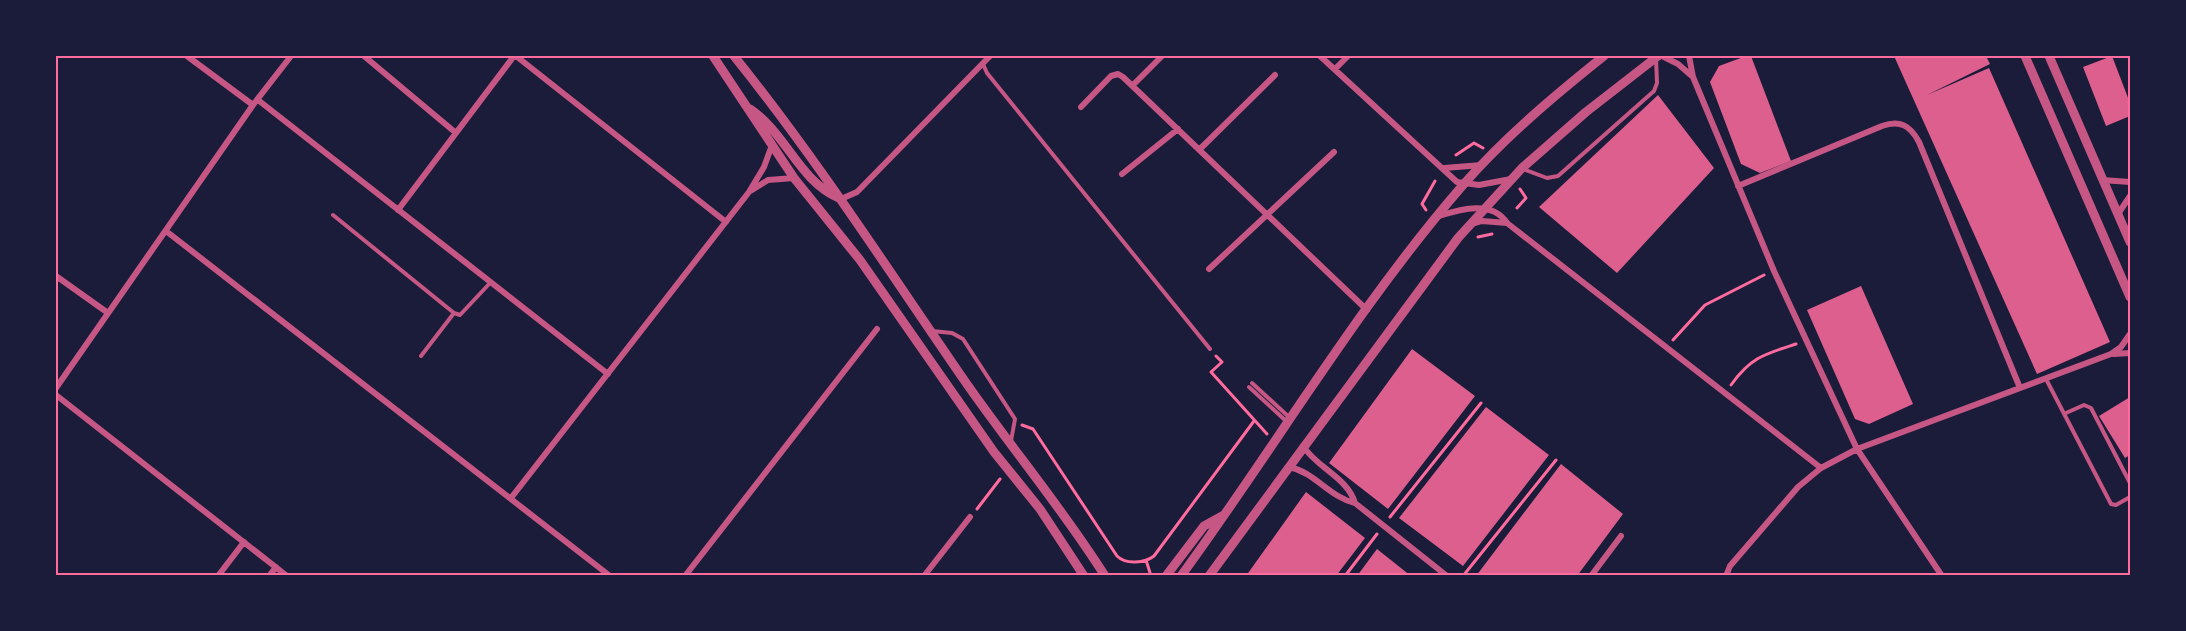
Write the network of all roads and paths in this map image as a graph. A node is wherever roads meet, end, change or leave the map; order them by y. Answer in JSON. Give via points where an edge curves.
{"nodes":[{"id":1,"x":187,"y":56,"type":"edge"},
{"id":2,"x":291,"y":56,"type":"edge"},
{"id":3,"x":364,"y":56,"type":"edge"},
{"id":4,"x":515,"y":56,"type":"edge"},
{"id":5,"x":713,"y":56,"type":"edge"},
{"id":6,"x":734,"y":56,"type":"edge"},
{"id":7,"x":984,"y":56,"type":"edge"},
{"id":8,"x":990,"y":56,"type":"edge"},
{"id":9,"x":1162,"y":56,"type":"edge"},
{"id":10,"x":1320,"y":56,"type":"edge"},
{"id":11,"x":1348,"y":56,"type":"edge"},
{"id":12,"x":1604,"y":56,"type":"edge"},
{"id":13,"x":1659,"y":56,"type":"edge"},
{"id":14,"x":1689,"y":56,"type":"edge"},
{"id":15,"x":2025,"y":56,"type":"edge"},
{"id":16,"x":2049,"y":56,"type":"edge"},
{"id":17,"x":982,"y":63,"type":"junction"},
{"id":18,"x":1335,"y":69,"type":"junction"},
{"id":19,"x":1275,"y":75,"type":"dead end"},
{"id":20,"x":1693,"y":77,"type":"junction"},
{"id":21,"x":1132,"y":86,"type":"junction"},
{"id":22,"x":255,"y":103,"type":"junction"},
{"id":23,"x":1082,"y":107,"type":"dead end"},
{"id":24,"x":747,"y":108,"type":"junction"},
{"id":25,"x":1178,"y":129,"type":"junction"},
{"id":26,"x":456,"y":133,"type":"junction"},
{"id":27,"x":772,"y":145,"type":"junction"},
{"id":28,"x":1199,"y":150,"type":"junction"},
{"id":29,"x":1334,"y":152,"type":"dead end"},
{"id":30,"x":1454,"y":156,"type":"dead end"},
{"id":31,"x":1490,"y":156,"type":"junction"},
{"id":32,"x":1482,"y":165,"type":"junction"},
{"id":33,"x":1444,"y":168,"type":"junction"},
{"id":34,"x":1522,"y":168,"type":"junction"},
{"id":35,"x":1122,"y":174,"type":"dead end"},
{"id":36,"x":794,"y":178,"type":"junction"},
{"id":37,"x":1511,"y":179,"type":"junction"},
{"id":38,"x":2102,"y":180,"type":"junction"},
{"id":39,"x":1435,"y":181,"type":"dead end"},
{"id":40,"x":2130,"y":182,"type":"edge"},
{"id":41,"x":1463,"y":185,"type":"junction"},
{"id":42,"x":1738,"y":186,"type":"junction"},
{"id":43,"x":749,"y":192,"type":"junction"},
{"id":44,"x":2130,"y":196,"type":"edge"},
{"id":45,"x":841,"y":199,"type":"junction"},
{"id":46,"x":1485,"y":208,"type":"junction"},
{"id":47,"x":1517,"y":208,"type":"dead end"},
{"id":48,"x":398,"y":210,"type":"junction"},
{"id":49,"x":2118,"y":214,"type":"junction"},
{"id":50,"x":333,"y":215,"type":"dead end"},
{"id":51,"x":1269,"y":216,"type":"junction"},
{"id":52,"x":1438,"y":218,"type":"junction"},
{"id":53,"x":726,"y":222,"type":"junction"},
{"id":54,"x":1506,"y":223,"type":"junction"},
{"id":55,"x":1470,"y":225,"type":"junction"},
{"id":56,"x":166,"y":231,"type":"junction"},
{"id":57,"x":1500,"y":233,"type":"dead end"},
{"id":58,"x":1458,"y":238,"type":"junction"},
{"id":59,"x":2130,"y":242,"type":"edge"},
{"id":60,"x":1209,"y":269,"type":"dead end"},
{"id":61,"x":1774,"y":271,"type":"junction"},
{"id":62,"x":56,"y":276,"type":"edge"},
{"id":63,"x":491,"y":282,"type":"junction"},
{"id":64,"x":2130,"y":297,"type":"edge"},
{"id":65,"x":1367,"y":310,"type":"junction"},
{"id":66,"x":108,"y":313,"type":"junction"},
{"id":67,"x":454,"y":313,"type":"junction"},
{"id":68,"x":877,"y":329,"type":"dead end"},
{"id":69,"x":931,"y":330,"type":"junction"},
{"id":70,"x":2130,"y":334,"type":"edge"},
{"id":71,"x":1807,"y":340,"type":"junction"},
{"id":72,"x":1667,"y":348,"type":"junction"},
{"id":73,"x":1210,"y":349,"type":"joint"},
{"id":74,"x":2130,"y":353,"type":"edge"},
{"id":75,"x":2111,"y":354,"type":"junction"},
{"id":76,"x":421,"y":356,"type":"dead end"},
{"id":77,"x":608,"y":374,"type":"junction"},
{"id":78,"x":2046,"y":379,"type":"junction"},
{"id":79,"x":1250,"y":385,"type":"dead end"},
{"id":80,"x":56,"y":388,"type":"edge"},
{"id":81,"x":2020,"y":388,"type":"junction"},
{"id":82,"x":1725,"y":393,"type":"junction"},
{"id":83,"x":56,"y":395,"type":"edge"},
{"id":84,"x":1481,"y":403,"type":"dead end"},
{"id":85,"x":2066,"y":413,"type":"junction"},
{"id":86,"x":1254,"y":421,"type":"junction"},
{"id":87,"x":1289,"y":421,"type":"junction"},
{"id":88,"x":1015,"y":424,"type":"junction"},
{"id":89,"x":1274,"y":442,"type":"junction"},
{"id":90,"x":1010,"y":445,"type":"junction"},
{"id":91,"x":1303,"y":446,"type":"junction"},
{"id":92,"x":1857,"y":448,"type":"junction"},
{"id":93,"x":1556,"y":460,"type":"dead end"},
{"id":94,"x":1289,"y":467,"type":"junction"},
{"id":95,"x":1821,"y":468,"type":"junction"},
{"id":96,"x":1008,"y":469,"type":"junction"},
{"id":97,"x":2130,"y":483,"type":"edge"},
{"id":98,"x":2130,"y":497,"type":"edge"},
{"id":99,"x":510,"y":498,"type":"junction"},
{"id":100,"x":1355,"y":503,"type":"junction"},
{"id":101,"x":1224,"y":515,"type":"junction"},
{"id":102,"x":970,"y":517,"type":"joint"},
{"id":103,"x":1383,"y":525,"type":"junction"},
{"id":104,"x":1621,"y":536,"type":"dead end"},
{"id":105,"x":244,"y":542,"type":"junction"},
{"id":106,"x":1146,"y":560,"type":"junction"},
{"id":107,"x":276,"y":567,"type":"junction"},
{"id":108,"x":1083,"y":575,"type":"edge"},
{"id":109,"x":218,"y":576,"type":"edge"},
{"id":110,"x":269,"y":576,"type":"edge"},
{"id":111,"x":287,"y":576,"type":"edge"},
{"id":112,"x":609,"y":576,"type":"edge"},
{"id":113,"x":685,"y":576,"type":"edge"},
{"id":114,"x":924,"y":576,"type":"edge"},
{"id":115,"x":1105,"y":576,"type":"edge"},
{"id":116,"x":1151,"y":576,"type":"edge"},
{"id":117,"x":1166,"y":576,"type":"edge"},
{"id":118,"x":1181,"y":576,"type":"edge"},
{"id":119,"x":1209,"y":576,"type":"edge"},
{"id":120,"x":1345,"y":576,"type":"edge"},
{"id":121,"x":1448,"y":576,"type":"edge"},
{"id":122,"x":1463,"y":576,"type":"edge"},
{"id":123,"x":1591,"y":576,"type":"edge"},
{"id":124,"x":1726,"y":576,"type":"edge"},
{"id":125,"x":1942,"y":576,"type":"edge"}],
"edges":[{"from":1,"to":22,"type":"street"},
{"from":2,"to":22,"type":"street"},
{"from":3,"to":26,"type":"street"},
{"from":4,"to":26,"type":"street"},
{"from":4,"to":53,"type":"street"},
{"from":5,"to":24,"type":"street"},
{"from":6,"to":45,"type":"street"},
{"from":7,"to":17,"type":"street"},
{"from":8,"to":17,"type":"street"},
{"from":9,"to":21,"type":"street"},
{"from":10,"to":18,"type":"street"},
{"from":11,"to":18,"type":"street"},
{"from":12,"to":31,"type":"street"},
{"from":13,"to":20,"type":"street","via":[[1678,64]]},
{"from":13,"to":34,"type":"street"},
{"from":13,"to":34,"type":"lane","via":[[1654,91],[1558,176],[1547,178]]},
{"from":14,"to":20,"type":"street"},
{"from":15,"to":64,"type":"street"},
{"from":16,"to":38,"type":"street"},
{"from":17,"to":45,"type":"street","via":[[857,192]]},
{"from":17,"to":73,"type":"lane"},
{"from":18,"to":33,"type":"street"},
{"from":19,"to":28,"type":"street"},
{"from":20,"to":42,"type":"street"},
{"from":21,"to":23,"type":"street","via":[[1115,74]]},
{"from":21,"to":25,"type":"street"},
{"from":22,"to":48,"type":"street"},
{"from":22,"to":56,"type":"street"},
{"from":24,"to":27,"type":"street"},
{"from":24,"to":45,"type":"street","via":[[768,122],[817,185]]},
{"from":25,"to":28,"type":"street"},
{"from":25,"to":35,"type":"street"},
{"from":26,"to":48,"type":"street"},
{"from":27,"to":36,"type":"street"},
{"from":27,"to":43,"type":"street"},
{"from":28,"to":51,"type":"street"},
{"from":29,"to":51,"type":"street"},
{"from":30,"to":31,"type":"path","via":[[1477,143]]},
{"from":31,"to":32,"type":"street"},
{"from":32,"to":33,"type":"street"},
{"from":32,"to":41,"type":"street"},
{"from":33,"to":41,"type":"street"},
{"from":34,"to":37,"type":"street"},
{"from":36,"to":43,"type":"street","via":[[768,180]]},
{"from":36,"to":96,"type":"street","via":[[850,246]]},
{"from":37,"to":41,"type":"street"},
{"from":37,"to":46,"type":"street"},
{"from":37,"to":47,"type":"path","via":[[1526,195]]},
{"from":38,"to":40,"type":"street"},
{"from":38,"to":49,"type":"street"},
{"from":39,"to":52,"type":"path","via":[[1422,206]]},
{"from":41,"to":52,"type":"street"},
{"from":42,"to":61,"type":"street"},
{"from":42,"to":81,"type":"street","via":[[1882,126],[1904,124],[1914,131]]},
{"from":43,"to":53,"type":"street"},
{"from":44,"to":49,"type":"street"},
{"from":45,"to":69,"type":"street"},
{"from":46,"to":52,"type":"street","via":[[1461,210]]},
{"from":46,"to":54,"type":"street"},
{"from":46,"to":55,"type":"street"},
{"from":48,"to":63,"type":"street"},
{"from":49,"to":59,"type":"street"},
{"from":50,"to":67,"type":"lane"},
{"from":51,"to":60,"type":"street"},
{"from":51,"to":65,"type":"street"},
{"from":52,"to":65,"type":"street"},
{"from":53,"to":77,"type":"street"},
{"from":54,"to":55,"type":"street","via":[[1482,221]]},
{"from":54,"to":72,"type":"street"},
{"from":55,"to":58,"type":"street"},
{"from":56,"to":66,"type":"street"},
{"from":56,"to":99,"type":"street"},
{"from":57,"to":58,"type":"path","via":[[1480,236],[1468,246]]},
{"from":58,"to":91,"type":"street"},
{"from":61,"to":71,"type":"street"},
{"from":61,"to":72,"type":"path","via":[[1705,305]]},
{"from":62,"to":66,"type":"street"},
{"from":63,"to":67,"type":"lane","via":[[467,312]]},
{"from":63,"to":77,"type":"street"},
{"from":65,"to":87,"type":"street"},
{"from":66,"to":80,"type":"street"},
{"from":67,"to":76,"type":"lane"},
{"from":68,"to":113,"type":"street"},
{"from":69,"to":88,"type":"lane","via":[[963,339]]},
{"from":69,"to":90,"type":"street"},
{"from":70,"to":75,"type":"street"},
{"from":71,"to":82,"type":"path","via":[[1757,357],[1744,367]]},
{"from":71,"to":92,"type":"street"},
{"from":72,"to":82,"type":"street"},
{"from":73,"to":86,"type":"path","via":[[1222,363],[1211,372]]},
{"from":74,"to":75,"type":"street"},
{"from":75,"to":78,"type":"street"},
{"from":77,"to":99,"type":"street"},
{"from":78,"to":81,"type":"street"},
{"from":78,"to":85,"type":"lane"},
{"from":79,"to":87,"type":"lane"},
{"from":81,"to":92,"type":"street"},
{"from":82,"to":95,"type":"street"},
{"from":83,"to":105,"type":"street"},
{"from":84,"to":103,"type":"path"},
{"from":85,"to":97,"type":"lane","via":[[2084,405],[2091,408]]},
{"from":85,"to":98,"type":"lane","via":[[2111,504]]},
{"from":86,"to":89,"type":"path"},
{"from":86,"to":106,"type":"path","via":[[1154,556]]},
{"from":87,"to":89,"type":"street"},
{"from":88,"to":90,"type":"lane"},
{"from":88,"to":106,"type":"path","via":[[1033,429],[1122,560]]},
{"from":89,"to":101,"type":"street"},
{"from":90,"to":115,"type":"street","via":[[1064,512]]},
{"from":91,"to":94,"type":"street"},
{"from":91,"to":100,"type":"street","via":[[1345,484]]},
{"from":92,"to":95,"type":"street"},
{"from":92,"to":125,"type":"street"},
{"from":93,"to":122,"type":"path"},
{"from":94,"to":100,"type":"street","via":[[1306,472],[1339,497]]},
{"from":94,"to":119,"type":"street"},
{"from":95,"to":124,"type":"street","via":[[1798,487],[1730,566]]},
{"from":96,"to":102,"type":"path"},
{"from":96,"to":108,"type":"street","via":[[1040,509]]},
{"from":99,"to":112,"type":"street"},
{"from":100,"to":103,"type":"street"},
{"from":101,"to":117,"type":"street","via":[[1204,526]]},
{"from":101,"to":118,"type":"street"},
{"from":102,"to":114,"type":"street"},
{"from":103,"to":120,"type":"path"},
{"from":103,"to":121,"type":"street"},
{"from":104,"to":123,"type":"street"},
{"from":105,"to":107,"type":"street"},
{"from":105,"to":109,"type":"street"},
{"from":106,"to":116,"type":"path"},
{"from":107,"to":110,"type":"street"},
{"from":107,"to":111,"type":"street"}]}
